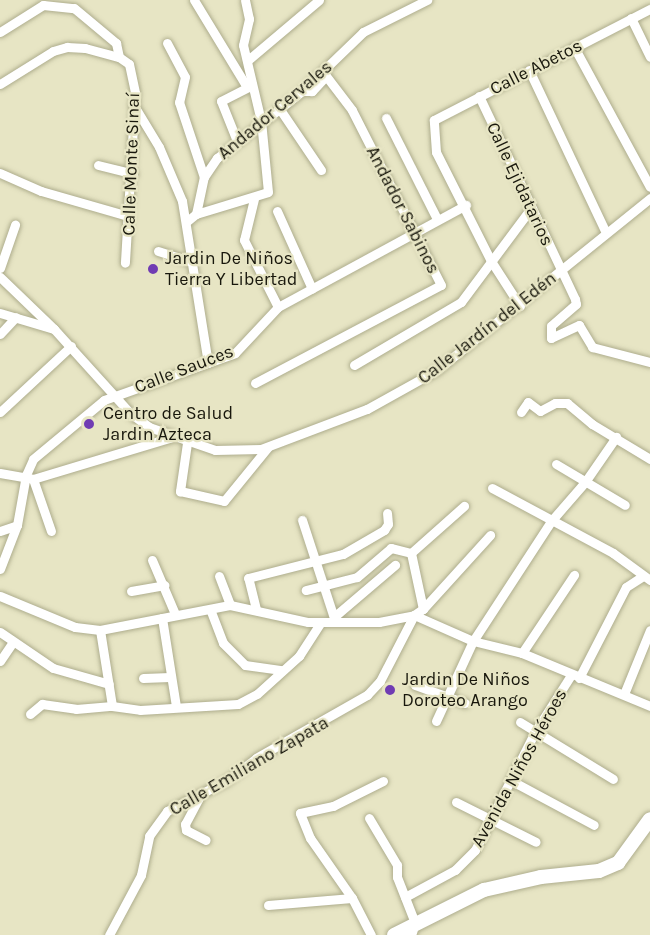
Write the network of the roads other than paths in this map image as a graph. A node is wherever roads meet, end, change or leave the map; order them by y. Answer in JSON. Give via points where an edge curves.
{"nodes":[{"id":1,"x":194,"y":0,"type":"edge"},
{"id":2,"x":245,"y":0,"type":"edge"},
{"id":3,"x":318,"y":0,"type":"edge"},
{"id":4,"x":428,"y":0,"type":"edge"},
{"id":5,"x":76,"y":4,"type":"edge"},
{"id":6,"x":650,"y":9,"type":"edge"},
{"id":7,"x":631,"y":18,"type":"junction"},
{"id":8,"x":0,"y":32,"type":"edge"},
{"id":9,"x":167,"y":43,"type":"dead end"},
{"id":10,"x":574,"y":47,"type":"junction"},
{"id":11,"x":119,"y":57,"type":"junction"},
{"id":12,"x":650,"y":57,"type":"edge"},
{"id":13,"x":248,"y":60,"type":"junction"},
{"id":14,"x":529,"y":70,"type":"junction"},
{"id":15,"x":0,"y":84,"type":"edge"},
{"id":16,"x":250,"y":86,"type":"junction"},
{"id":17,"x":302,"y":91,"type":"junction"},
{"id":18,"x":479,"y":96,"type":"junction"},
{"id":19,"x":132,"y":103,"type":"junction"},
{"id":20,"x":279,"y":108,"type":"junction"},
{"id":21,"x":386,"y":118,"type":"dead end"},
{"id":22,"x":261,"y":121,"type":"junction"},
{"id":23,"x":237,"y":141,"type":"junction"},
{"id":24,"x":98,"y":165,"type":"dead end"},
{"id":25,"x":321,"y":170,"type":"dead end"},
{"id":26,"x":0,"y":172,"type":"edge"},
{"id":27,"x":133,"y":174,"type":"junction"},
{"id":28,"x":204,"y":177,"type":"junction"},
{"id":29,"x":650,"y":187,"type":"edge"},
{"id":30,"x":650,"y":198,"type":"edge"},
{"id":31,"x":254,"y":199,"type":"junction"},
{"id":32,"x":466,"y":205,"type":"junction"},
{"id":33,"x":531,"y":208,"type":"junction"},
{"id":34,"x":277,"y":212,"type":"dead end"},
{"id":35,"x":195,"y":214,"type":"junction"},
{"id":36,"x":128,"y":216,"type":"junction"},
{"id":37,"x":437,"y":219,"type":"junction"},
{"id":38,"x":186,"y":222,"type":"junction"},
{"id":39,"x":15,"y":225,"type":"dead end"},
{"id":40,"x":414,"y":231,"type":"junction"},
{"id":41,"x":605,"y":231,"type":"junction"},
{"id":42,"x":158,"y":251,"type":"dead end"},
{"id":43,"x":491,"y":261,"type":"junction"},
{"id":44,"x":191,"y":262,"type":"junction"},
{"id":45,"x":125,"y":263,"type":"dead end"},
{"id":46,"x":0,"y":268,"type":"edge"},
{"id":47,"x":560,"y":272,"type":"junction"},
{"id":48,"x":0,"y":277,"type":"edge"},
{"id":49,"x":312,"y":289,"type":"junction"},
{"id":50,"x":520,"y":306,"type":"junction"},
{"id":51,"x":278,"y":307,"type":"junction"},
{"id":52,"x":0,"y":313,"type":"edge"},
{"id":53,"x":15,"y":316,"type":"junction"},
{"id":54,"x":54,"y":329,"type":"junction"},
{"id":55,"x":0,"y":334,"type":"edge"},
{"id":56,"x":71,"y":346,"type":"junction"},
{"id":57,"x":650,"y":362,"type":"edge"},
{"id":58,"x":208,"y":363,"type":"junction"},
{"id":59,"x":354,"y":365,"type":"dead end"},
{"id":60,"x":255,"y":383,"type":"dead end"},
{"id":61,"x":114,"y":397,"type":"junction"},
{"id":62,"x":0,"y":412,"type":"edge"},
{"id":63,"x":521,"y":412,"type":"dead end"},
{"id":64,"x":172,"y":437,"type":"junction"},
{"id":65,"x":616,"y":437,"type":"junction"},
{"id":66,"x":187,"y":443,"type":"junction"},
{"id":67,"x":268,"y":447,"type":"junction"},
{"id":68,"x":650,"y":459,"type":"edge"},
{"id":69,"x":556,"y":464,"type":"dead end"},
{"id":70,"x":0,"y":473,"type":"edge"},
{"id":71,"x":30,"y":477,"type":"junction"},
{"id":72,"x":585,"y":482,"type":"junction"},
{"id":73,"x":492,"y":488,"type":"dead end"},
{"id":74,"x":625,"y":505,"type":"dead end"},
{"id":75,"x":464,"y":506,"type":"dead end"},
{"id":76,"x":387,"y":513,"type":"dead end"},
{"id":77,"x":302,"y":520,"type":"dead end"},
{"id":78,"x":552,"y":520,"type":"junction"},
{"id":79,"x":17,"y":525,"type":"junction"},
{"id":80,"x":0,"y":531,"type":"edge"},
{"id":81,"x":51,"y":531,"type":"dead end"},
{"id":82,"x":490,"y":535,"type":"dead end"},
{"id":83,"x":411,"y":553,"type":"junction"},
{"id":84,"x":152,"y":560,"type":"dead end"},
{"id":85,"x":316,"y":560,"type":"junction"},
{"id":86,"x":395,"y":565,"type":"dead end"},
{"id":87,"x":0,"y":569,"type":"edge"},
{"id":88,"x":574,"y":574,"type":"dead end"},
{"id":89,"x":219,"y":576,"type":"dead end"},
{"id":90,"x":646,"y":578,"type":"edge"},
{"id":91,"x":164,"y":585,"type":"junction"},
{"id":92,"x":323,"y":585,"type":"junction"},
{"id":93,"x":306,"y":590,"type":"dead end"},
{"id":94,"x":131,"y":591,"type":"dead end"},
{"id":95,"x":0,"y":596,"type":"edge"},
{"id":96,"x":230,"y":605,"type":"junction"},
{"id":97,"x":210,"y":609,"type":"junction"},
{"id":98,"x":256,"y":609,"type":"junction"},
{"id":99,"x":423,"y":609,"type":"junction"},
{"id":100,"x":175,"y":614,"type":"junction"},
{"id":101,"x":414,"y":615,"type":"junction"},
{"id":102,"x":162,"y":618,"type":"junction"},
{"id":103,"x":335,"y":619,"type":"junction"},
{"id":104,"x":321,"y":622,"type":"junction"},
{"id":105,"x":100,"y":630,"type":"junction"},
{"id":106,"x":650,"y":630,"type":"edge"},
{"id":107,"x":0,"y":632,"type":"edge"},
{"id":108,"x":473,"y":641,"type":"junction"},
{"id":109,"x":13,"y":642,"type":"junction"},
{"id":110,"x":522,"y":653,"type":"junction"},
{"id":111,"x":0,"y":661,"type":"edge"},
{"id":112,"x":282,"y":670,"type":"junction"},
{"id":113,"x":170,"y":676,"type":"junction"},
{"id":114,"x":575,"y":676,"type":"junction"},
{"id":115,"x":143,"y":678,"type":"dead end"},
{"id":116,"x":109,"y":684,"type":"junction"},
{"id":117,"x":415,"y":685,"type":"dead end"},
{"id":118,"x":624,"y":694,"type":"junction"},
{"id":119,"x":446,"y":695,"type":"junction"},
{"id":120,"x":465,"y":703,"type":"dead end"},
{"id":121,"x":650,"y":705,"type":"edge"},
{"id":122,"x":112,"y":706,"type":"junction"},
{"id":123,"x":176,"y":706,"type":"junction"},
{"id":124,"x":30,"y":714,"type":"dead end"},
{"id":125,"x":436,"y":721,"type":"dead end"},
{"id":126,"x":520,"y":722,"type":"dead end"},
{"id":127,"x":536,"y":730,"type":"junction"},
{"id":128,"x":613,"y":779,"type":"dead end"},
{"id":129,"x":510,"y":780,"type":"junction"},
{"id":130,"x":383,"y":781,"type":"dead end"},
{"id":131,"x":200,"y":796,"type":"junction"},
{"id":132,"x":456,"y":802,"type":"dead end"},
{"id":133,"x":369,"y":818,"type":"dead end"},
{"id":134,"x":492,"y":819,"type":"junction"},
{"id":135,"x":650,"y":819,"type":"edge"},
{"id":136,"x":594,"y":825,"type":"dead end"},
{"id":137,"x":206,"y":840,"type":"dead end"},
{"id":138,"x":536,"y":842,"type":"dead end"},
{"id":139,"x":405,"y":897,"type":"junction"},
{"id":140,"x":352,"y":898,"type":"junction"},
{"id":141,"x":268,"y":904,"type":"dead end"},
{"id":142,"x":413,"y":929,"type":"edge"},
{"id":143,"x":109,"y":935,"type":"edge"},
{"id":144,"x":371,"y":935,"type":"edge"},
{"id":145,"x":394,"y":935,"type":"edge"}],
"edges":[{"from":1,"to":16,"type":"street"},
{"from":2,"to":13,"type":"street","via":[[249,19],[243,45]]},
{"from":3,"to":13,"type":"street"},
{"from":4,"to":17,"type":"street","name":"Andador Cervales","via":[[358,37]]},
{"from":5,"to":8,"type":"street","via":[[43,5]]},
{"from":5,"to":11,"type":"street","name":"Calle Monte Sinaí","via":[[116,43]]},
{"from":6,"to":7,"type":"street","name":"Calle Abetos"},
{"from":7,"to":10,"type":"street","name":"Calle Abetos"},
{"from":7,"to":12,"type":"street"},
{"from":9,"to":28,"type":"street","via":[[185,77],[179,102]]},
{"from":10,"to":14,"type":"street","name":"Calle Abetos"},
{"from":10,"to":29,"type":"street"},
{"from":11,"to":15,"type":"street","via":[[67,47],[53,51]]},
{"from":11,"to":19,"type":"street","name":"Calle Monte Sinaí","via":[[129,64],[133,76]]},
{"from":13,"to":16,"type":"street"},
{"from":14,"to":18,"type":"street","name":"Calle Abetos"},
{"from":14,"to":41,"type":"street"},
{"from":16,"to":22,"type":"street"},
{"from":16,"to":23,"type":"street","via":[[222,101]]},
{"from":17,"to":20,"type":"street","name":"Andador Cervales"},
{"from":17,"to":40,"type":"street","name":"Andador Sabinos","via":[[312,91],[326,76],[352,110]]},
{"from":18,"to":32,"type":"street","name":"Calle Abetos","via":[[434,120],[436,152]]},
{"from":18,"to":33,"type":"street","name":"Calle Ejidatarios"},
{"from":19,"to":27,"type":"street","name":"Calle Monte Sinaí"},
{"from":19,"to":38,"type":"street","via":[[159,147],[182,201]]},
{"from":20,"to":22,"type":"street","name":"Andador Cervales"},
{"from":20,"to":25,"type":"street"},
{"from":21,"to":37,"type":"street"},
{"from":22,"to":23,"type":"street","name":"Andador Cervales"},
{"from":22,"to":31,"type":"street","via":[[268,192]]},
{"from":23,"to":28,"type":"street","name":"Andador Cervales","via":[[217,158]]},
{"from":24,"to":27,"type":"street"},
{"from":26,"to":36,"type":"street","via":[[41,191]]},
{"from":27,"to":36,"type":"street","name":"Calle Monte Sinaí"},
{"from":28,"to":35,"type":"street","name":"Andador Cervales"},
{"from":30,"to":41,"type":"street","name":"Calle Jardín del Edén"},
{"from":31,"to":35,"type":"street"},
{"from":31,"to":51,"type":"street","via":[[244,240]]},
{"from":32,"to":37,"type":"street","name":"Calle Sauces"},
{"from":32,"to":43,"type":"street"},
{"from":33,"to":43,"type":"street"},
{"from":33,"to":47,"type":"street","name":"Calle Ejidatarios"},
{"from":34,"to":49,"type":"street"},
{"from":35,"to":38,"type":"street"},
{"from":36,"to":45,"type":"street","name":"Calle Monte Sinaí"},
{"from":37,"to":40,"type":"street","name":"Calle Sauces"},
{"from":38,"to":44,"type":"street"},
{"from":39,"to":46,"type":"street"},
{"from":40,"to":49,"type":"street","name":"Calle Sauces"},
{"from":40,"to":60,"type":"street","name":"Andador Sabinos","via":[[441,285]]},
{"from":41,"to":47,"type":"street","name":"Calle Jardín del Edén"},
{"from":42,"to":44,"type":"street"},
{"from":43,"to":50,"type":"street"},
{"from":43,"to":59,"type":"street","via":[[461,302]]},
{"from":44,"to":58,"type":"street"},
{"from":47,"to":50,"type":"street","name":"Calle Jardín del Edén"},
{"from":47,"to":57,"type":"street","name":"Calle Ejidatarios","via":[[576,304],[548,332],[556,339],[579,325],[587,343]]},
{"from":48,"to":54,"type":"street"},
{"from":49,"to":51,"type":"street","name":"Calle Sauces"},
{"from":50,"to":67,"type":"street","name":"Calle Jardín del Edén","via":[[401,393]]},
{"from":51,"to":58,"type":"street","name":"Calle Sauces","via":[[235,353]]},
{"from":52,"to":53,"type":"street","name":"Calle Jardín del Edén"},
{"from":53,"to":54,"type":"street","name":"Calle Jardín del Edén"},
{"from":53,"to":55,"type":"street"},
{"from":54,"to":56,"type":"street","name":"Calle Jardín del Edén"},
{"from":56,"to":61,"type":"street","name":"Calle Jardín del Edén"},
{"from":56,"to":62,"type":"street"},
{"from":58,"to":61,"type":"street","name":"Calle Sauces"},
{"from":61,"to":64,"type":"street","name":"Calle Jardín del Edén","via":[[149,427]]},
{"from":61,"to":71,"type":"street","name":"Calle Sauces","via":[[104,400],[33,459]]},
{"from":63,"to":65,"type":"street","via":[[567,403]]},
{"from":64,"to":66,"type":"street","name":"Calle Jardín del Edén"},
{"from":64,"to":71,"type":"street"},
{"from":65,"to":68,"type":"street"},
{"from":65,"to":72,"type":"street"},
{"from":66,"to":67,"type":"street","name":"Calle Jardín del Edén","via":[[215,450]]},
{"from":66,"to":67,"type":"street","via":[[180,491],[224,501]]},
{"from":69,"to":72,"type":"street"},
{"from":70,"to":71,"type":"street"},
{"from":71,"to":79,"type":"street","name":"Calle Sauces"},
{"from":71,"to":81,"type":"street"},
{"from":72,"to":74,"type":"street"},
{"from":72,"to":78,"type":"street"},
{"from":73,"to":78,"type":"street"},
{"from":75,"to":83,"type":"street"},
{"from":76,"to":85,"type":"street","via":[[388,524],[376,536],[343,554]]},
{"from":77,"to":85,"type":"street"},
{"from":78,"to":90,"type":"street","via":[[614,553]]},
{"from":78,"to":108,"type":"street"},
{"from":79,"to":80,"type":"street"},
{"from":79,"to":87,"type":"street","name":"Calle Sauces"},
{"from":82,"to":99,"type":"street"},
{"from":83,"to":92,"type":"street","via":[[391,548],[357,578]]},
{"from":83,"to":99,"type":"street"},
{"from":84,"to":91,"type":"street"},
{"from":85,"to":92,"type":"street"},
{"from":85,"to":98,"type":"street","via":[[248,578]]},
{"from":86,"to":103,"type":"street"},
{"from":88,"to":110,"type":"street"},
{"from":89,"to":96,"type":"street"},
{"from":90,"to":114,"type":"street","name":"Avenida Niños Héroes","via":[[626,587]]},
{"from":91,"to":94,"type":"street"},
{"from":91,"to":100,"type":"street"},
{"from":92,"to":93,"type":"street"},
{"from":92,"to":103,"type":"street"},
{"from":95,"to":105,"type":"street","via":[[75,627]]},
{"from":96,"to":97,"type":"street"},
{"from":96,"to":98,"type":"street"},
{"from":97,"to":100,"type":"street"},
{"from":97,"to":112,"type":"street","via":[[223,643],[245,665]]},
{"from":98,"to":104,"type":"street"},
{"from":99,"to":101,"type":"street"},
{"from":100,"to":102,"type":"street"},
{"from":101,"to":103,"type":"street","via":[[379,622]]},
{"from":101,"to":108,"type":"street"},
{"from":101,"to":131,"type":"street","name":"Calle Emiliano Zapata","via":[[380,681],[367,695],[256,758]]},
{"from":102,"to":105,"type":"street"},
{"from":102,"to":113,"type":"street"},
{"from":103,"to":104,"type":"street"},
{"from":104,"to":112,"type":"street","via":[[299,656]]},
{"from":105,"to":116,"type":"street"},
{"from":106,"to":118,"type":"street"},
{"from":107,"to":109,"type":"street"},
{"from":108,"to":110,"type":"street"},
{"from":108,"to":119,"type":"street"},
{"from":109,"to":111,"type":"street"},
{"from":109,"to":116,"type":"street","via":[[53,668]]},
{"from":110,"to":114,"type":"street"},
{"from":112,"to":123,"type":"street","via":[[257,694],[238,704]]},
{"from":113,"to":115,"type":"street"},
{"from":113,"to":123,"type":"street"},
{"from":114,"to":118,"type":"street"},
{"from":114,"to":127,"type":"street","name":"Avenida Niños Héroes"},
{"from":116,"to":122,"type":"street"},
{"from":117,"to":119,"type":"street"},
{"from":118,"to":121,"type":"street"},
{"from":119,"to":120,"type":"street"},
{"from":119,"to":125,"type":"street"},
{"from":122,"to":123,"type":"street","via":[[140,710]]},
{"from":122,"to":124,"type":"street","via":[[76,710],[42,704]]},
{"from":126,"to":127,"type":"street"},
{"from":127,"to":128,"type":"street"},
{"from":127,"to":129,"type":"street","name":"Avenida Niños Héroes"},
{"from":129,"to":134,"type":"street","name":"Avenida Niños Héroes"},
{"from":129,"to":136,"type":"street"},
{"from":130,"to":140,"type":"street","via":[[333,806],[300,813],[310,838]]},
{"from":131,"to":137,"type":"street","via":[[185,824],[186,830]]},
{"from":131,"to":143,"type":"street","name":"Calle Emiliano Zapata","via":[[166,811],[149,836],[141,875]]},
{"from":132,"to":134,"type":"street"},
{"from":133,"to":139,"type":"street","via":[[397,865]]},
{"from":134,"to":138,"type":"street"},
{"from":134,"to":139,"type":"street","name":"Avenida Niños Héroes","via":[[460,865]]},
{"from":135,"to":142,"type":"street","via":[[618,862],[600,871],[541,877],[484,890]]},
{"from":139,"to":142,"type":"street"},
{"from":140,"to":141,"type":"street"},
{"from":140,"to":144,"type":"street"},
{"from":142,"to":145,"type":"street"}]}
